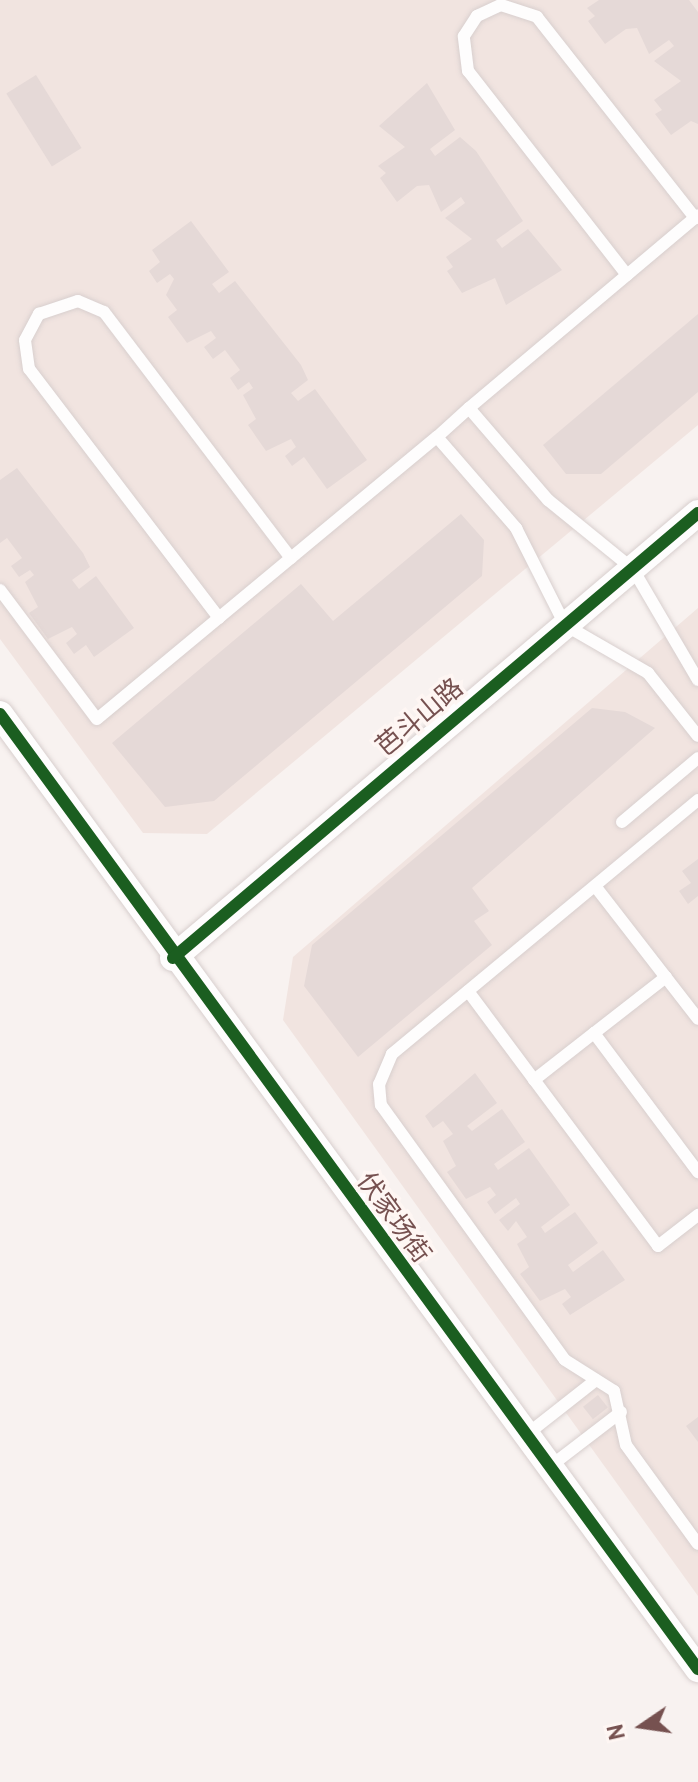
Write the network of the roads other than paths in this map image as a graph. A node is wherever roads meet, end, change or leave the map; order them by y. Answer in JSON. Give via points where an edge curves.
{"nodes":[{"id":1,"x":696,"y":217,"type":"edge"},
{"id":2,"x":627,"y":275,"type":"junction"},
{"id":3,"x":469,"y":408,"type":"junction"},
{"id":4,"x":437,"y":437,"type":"junction"},
{"id":5,"x":698,"y":513,"type":"edge"},
{"id":6,"x":291,"y":558,"type":"junction"},
{"id":7,"x":633,"y":569,"type":"junction"},
{"id":8,"x":0,"y":590,"type":"edge"},
{"id":9,"x":219,"y":618,"type":"junction"},
{"id":10,"x":565,"y":625,"type":"junction"},
{"id":11,"x":698,"y":680,"type":"edge"},
{"id":12,"x":0,"y":714,"type":"edge"},
{"id":13,"x":698,"y":736,"type":"edge"},
{"id":14,"x":698,"y":758,"type":"edge"},
{"id":15,"x":698,"y":800,"type":"edge"},
{"id":16,"x":622,"y":822,"type":"dead end"},
{"id":17,"x":595,"y":886,"type":"junction"},
{"id":18,"x":173,"y":958,"type":"junction"},
{"id":19,"x":666,"y":977,"type":"junction"},
{"id":20,"x":468,"y":991,"type":"junction"},
{"id":21,"x":698,"y":1019,"type":"edge"},
{"id":22,"x":594,"y":1033,"type":"junction"},
{"id":23,"x":534,"y":1080,"type":"junction"},
{"id":24,"x":698,"y":1172,"type":"edge"},
{"id":25,"x":698,"y":1215,"type":"edge"},
{"id":26,"x":596,"y":1380,"type":"junction"},
{"id":27,"x":621,"y":1412,"type":"junction"},
{"id":28,"x":524,"y":1437,"type":"junction"},
{"id":29,"x":548,"y":1468,"type":"junction"},
{"id":30,"x":698,"y":1544,"type":"edge"},
{"id":31,"x":698,"y":1669,"type":"edge"}],
"edges":[{"from":1,"to":2,"type":"lane"},
{"from":1,"to":2,"type":"lane","via":[[537,17],[501,5],[477,16],[464,36],[468,71]]},
{"from":2,"to":3,"type":"lane"},
{"from":3,"to":4,"type":"lane"},
{"from":3,"to":7,"type":"lane","via":[[548,500]]},
{"from":4,"to":6,"type":"lane"},
{"from":4,"to":10,"type":"lane","via":[[516,528]]},
{"from":5,"to":7,"type":"street","name":"芭斗山路"},
{"from":6,"to":9,"type":"lane"},
{"from":6,"to":9,"type":"lane","via":[[104,312],[78,301],[39,314],[25,340],[29,369]]},
{"from":7,"to":10,"type":"street","name":"芭斗山路"},
{"from":7,"to":11,"type":"lane"},
{"from":8,"to":9,"type":"lane","via":[[97,719]]},
{"from":10,"to":13,"type":"lane","via":[[648,673]]},
{"from":10,"to":18,"type":"street","name":"芭斗山路"},
{"from":12,"to":18,"type":"street","name":"伏家场街"},
{"from":14,"to":16,"type":"lane"},
{"from":15,"to":17,"type":"lane"},
{"from":17,"to":19,"type":"lane"},
{"from":17,"to":20,"type":"lane"},
{"from":18,"to":28,"type":"street","name":"伏家场街"},
{"from":19,"to":21,"type":"lane"},
{"from":19,"to":22,"type":"lane"},
{"from":20,"to":23,"type":"lane"},
{"from":20,"to":26,"type":"lane","via":[[392,1054],[379,1084],[381,1105],[565,1360]]},
{"from":22,"to":23,"type":"lane"},
{"from":22,"to":24,"type":"lane"},
{"from":23,"to":25,"type":"lane","via":[[658,1246]]},
{"from":26,"to":27,"type":"lane","via":[[614,1391]]},
{"from":26,"to":28,"type":"lane"},
{"from":27,"to":29,"type":"lane"},
{"from":27,"to":30,"type":"lane","via":[[626,1445]]},
{"from":28,"to":29,"type":"street","name":"伏家场街"},
{"from":29,"to":31,"type":"street","name":"伏家场街"}]}
